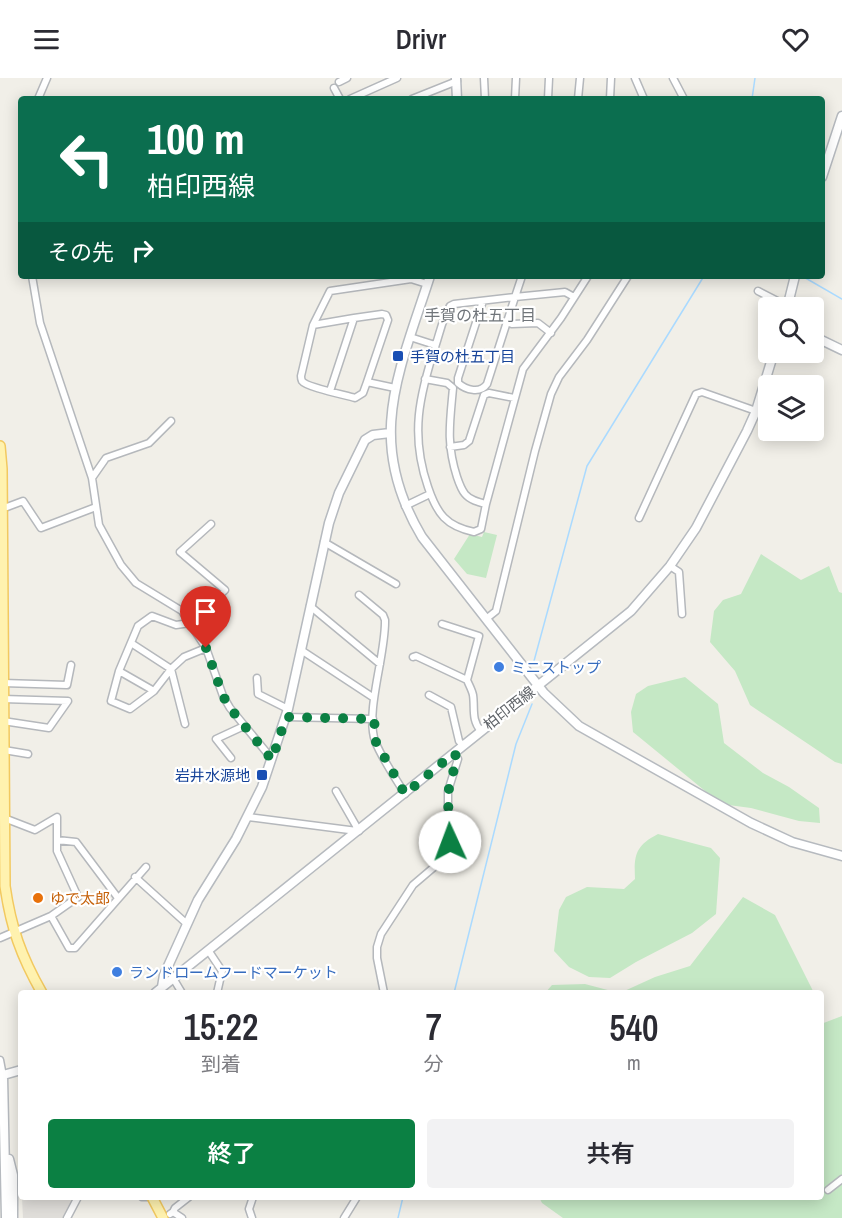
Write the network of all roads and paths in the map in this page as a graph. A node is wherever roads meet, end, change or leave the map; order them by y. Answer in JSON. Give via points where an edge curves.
{"nodes":[{"id":1,"x":47,"y":78,"type":"edge"},
{"id":2,"x":347,"y":78,"type":"edge"},
{"id":3,"x":397,"y":78,"type":"edge"},
{"id":4,"x":484,"y":78,"type":"edge"},
{"id":5,"x":516,"y":78,"type":"edge"},
{"id":6,"x":549,"y":78,"type":"edge"},
{"id":7,"x":580,"y":78,"type":"edge"},
{"id":8,"x":611,"y":78,"type":"edge"},
{"id":9,"x":635,"y":78,"type":"edge"},
{"id":10,"x":674,"y":78,"type":"edge"},
{"id":11,"x":457,"y":80,"type":"edge"},
{"id":12,"x":339,"y":82,"type":"dead end"},
{"id":13,"x":380,"y":82,"type":"edge"},
{"id":14,"x":334,"y":88,"type":"dead end"},
{"id":15,"x":39,"y":96,"type":"edge"},
{"id":16,"x":338,"y":96,"type":"edge"},
{"id":17,"x":355,"y":96,"type":"edge"},
{"id":18,"x":419,"y":96,"type":"edge"},
{"id":19,"x":457,"y":96,"type":"edge"},
{"id":20,"x":485,"y":96,"type":"edge"},
{"id":21,"x":515,"y":96,"type":"edge"},
{"id":22,"x":548,"y":96,"type":"edge"},
{"id":23,"x":578,"y":96,"type":"edge"},
{"id":24,"x":610,"y":96,"type":"edge"},
{"id":25,"x":643,"y":96,"type":"edge"},
{"id":26,"x":683,"y":96,"type":"edge"},
{"id":27,"x":842,"y":116,"type":"edge"},
{"id":28,"x":825,"y":167,"type":"edge"},
{"id":29,"x":33,"y":279,"type":"edge"},
{"id":30,"x":521,"y":279,"type":"edge"},
{"id":31,"x":586,"y":279,"type":"edge"},
{"id":32,"x":626,"y":279,"type":"edge"},
{"id":33,"x":794,"y":279,"type":"edge"},
{"id":34,"x":428,"y":280,"type":"edge"},
{"id":35,"x":758,"y":291,"type":"dead end"},
{"id":36,"x":516,"y":297,"type":"junction"},
{"id":37,"x":574,"y":297,"type":"junction"},
{"id":38,"x":769,"y":297,"type":"edge"},
{"id":39,"x":790,"y":297,"type":"edge"},
{"id":40,"x":483,"y":301,"type":"junction"},
{"id":41,"x":354,"y":318,"type":"junction"},
{"id":42,"x":507,"y":322,"type":"junction"},
{"id":43,"x":313,"y":325,"type":"junction"},
{"id":44,"x":550,"y":333,"type":"junction"},
{"id":45,"x":410,"y":337,"type":"junction"},
{"id":46,"x":824,"y":341,"type":"edge"},
{"id":47,"x":435,"y":345,"type":"junction"},
{"id":48,"x":842,"y":350,"type":"edge"},
{"id":49,"x":771,"y":363,"type":"edge"},
{"id":50,"x":424,"y":379,"type":"junction"},
{"id":51,"x":367,"y":382,"type":"junction"},
{"id":52,"x":394,"y":388,"type":"junction"},
{"id":53,"x":330,"y":391,"type":"junction"},
{"id":54,"x":514,"y":398,"type":"junction"},
{"id":55,"x":756,"y":411,"type":"junction"},
{"id":56,"x":171,"y":421,"type":"dead end"},
{"id":57,"x":390,"y":433,"type":"junction"},
{"id":58,"x":0,"y":446,"type":"edge"},
{"id":59,"x":450,"y":447,"type":"junction"},
{"id":60,"x":92,"y":478,"type":"junction"},
{"id":61,"x":430,"y":494,"type":"junction"},
{"id":62,"x":1,"y":496,"type":"edge"},
{"id":63,"x":486,"y":504,"type":"junction"},
{"id":64,"x":405,"y":506,"type":"junction"},
{"id":65,"x":96,"y":507,"type":"junction"},
{"id":66,"x":1,"y":509,"type":"edge"},
{"id":67,"x":639,"y":518,"type":"dead end"},
{"id":68,"x":211,"y":524,"type":"dead end"},
{"id":69,"x":324,"y":542,"type":"junction"},
{"id":70,"x":670,"y":566,"type":"junction"},
{"id":71,"x":396,"y":584,"type":"dead end"},
{"id":72,"x":359,"y":595,"type":"dead end"},
{"id":73,"x":310,"y":606,"type":"junction"},
{"id":74,"x":682,"y":614,"type":"dead end"},
{"id":75,"x":486,"y":619,"type":"junction"},
{"id":76,"x":190,"y":623,"type":"junction"},
{"id":77,"x":442,"y":624,"type":"dead end"},
{"id":78,"x":131,"y":643,"type":"junction"},
{"id":79,"x":206,"y":648,"type":"junction"},
{"id":80,"x":301,"y":650,"type":"junction"},
{"id":81,"x":413,"y":657,"type":"dead end"},
{"id":82,"x":380,"y":664,"type":"junction"},
{"id":83,"x":71,"y":665,"type":"dead end"},
{"id":84,"x":171,"y":669,"type":"junction"},
{"id":85,"x":119,"y":671,"type":"junction"},
{"id":86,"x":257,"y":678,"type":"dead end"},
{"id":87,"x":468,"y":680,"type":"junction"},
{"id":88,"x":3,"y":683,"type":"junction"},
{"id":89,"x":538,"y":686,"type":"junction"},
{"id":90,"x":154,"y":691,"type":"junction"},
{"id":91,"x":429,"y":695,"type":"dead end"},
{"id":92,"x":374,"y":698,"type":"junction"},
{"id":93,"x":3,"y":699,"type":"junction"},
{"id":94,"x":287,"y":713,"type":"junction"},
{"id":95,"x":374,"y":719,"type":"junction"},
{"id":96,"x":3,"y":720,"type":"junction"},
{"id":97,"x":186,"y":724,"type":"dead end"},
{"id":98,"x":244,"y":726,"type":"junction"},
{"id":99,"x":481,"y":731,"type":"junction"},
{"id":100,"x":463,"y":746,"type":"junction"},
{"id":101,"x":4,"y":750,"type":"junction"},
{"id":102,"x":454,"y":753,"type":"junction"},
{"id":103,"x":28,"y":754,"type":"dead end"},
{"id":104,"x":231,"y":758,"type":"dead end"},
{"id":105,"x":272,"y":760,"type":"junction"},
{"id":106,"x":336,"y":791,"type":"dead end"},
{"id":107,"x":405,"y":794,"type":"junction"},
{"id":108,"x":248,"y":817,"type":"junction"},
{"id":109,"x":4,"y":818,"type":"junction"},
{"id":110,"x":359,"y":831,"type":"junction"},
{"id":111,"x":57,"y":840,"type":"junction"},
{"id":112,"x":842,"y":856,"type":"edge"},
{"id":113,"x":146,"y":867,"type":"dead end"},
{"id":114,"x":135,"y":877,"type":"junction"},
{"id":115,"x":118,"y":898,"type":"junction"},
{"id":116,"x":51,"y":916,"type":"junction"},
{"id":117,"x":187,"y":924,"type":"junction"},
{"id":118,"x":14,"y":932,"type":"junction"},
{"id":119,"x":0,"y":938,"type":"edge"},
{"id":120,"x":208,"y":950,"type":"junction"},
{"id":121,"x":173,"y":978,"type":"junction"},
{"id":122,"x":162,"y":987,"type":"junction"},
{"id":123,"x":40,"y":990,"type":"edge"},
{"id":124,"x":158,"y":990,"type":"edge"},
{"id":125,"x":180,"y":990,"type":"edge"},
{"id":126,"x":218,"y":990,"type":"edge"},
{"id":127,"x":383,"y":990,"type":"edge"},
{"id":128,"x":0,"y":1060,"type":"edge"},
{"id":129,"x":18,"y":1074,"type":"edge"},
{"id":130,"x":2,"y":1076,"type":"edge"},
{"id":131,"x":5,"y":1141,"type":"junction"},
{"id":132,"x":842,"y":1179,"type":"edge"},
{"id":133,"x":828,"y":1190,"type":"dead end"},
{"id":134,"x":77,"y":1200,"type":"edge"},
{"id":135,"x":153,"y":1200,"type":"edge"},
{"id":136,"x":185,"y":1200,"type":"edge"},
{"id":137,"x":252,"y":1200,"type":"edge"},
{"id":138,"x":355,"y":1200,"type":"edge"},
{"id":139,"x":172,"y":1212,"type":"junction"},
{"id":140,"x":6,"y":1218,"type":"edge"},
{"id":141,"x":13,"y":1218,"type":"edge"},
{"id":142,"x":68,"y":1218,"type":"edge"},
{"id":143,"x":164,"y":1218,"type":"edge"},
{"id":144,"x":182,"y":1218,"type":"edge"},
{"id":145,"x":252,"y":1218,"type":"edge"},
{"id":146,"x":344,"y":1218,"type":"edge"}],
"edges":[{"from":1,"to":15,"type":"street"},
{"from":2,"to":12,"type":"street"},
{"from":3,"to":13,"type":"street"},
{"from":4,"to":20,"type":"street"},
{"from":5,"to":21,"type":"street"},
{"from":6,"to":22,"type":"street"},
{"from":7,"to":23,"type":"street"},
{"from":8,"to":24,"type":"street"},
{"from":9,"to":25,"type":"street"},
{"from":10,"to":26,"type":"street"},
{"from":11,"to":18,"type":"street"},
{"from":11,"to":19,"type":"street"},
{"from":13,"to":17,"type":"street"},
{"from":14,"to":16,"type":"street"},
{"from":27,"to":28,"type":"street"},
{"from":29,"to":60,"type":"street","via":[[40,323]]},
{"from":30,"to":36,"type":"street"},
{"from":31,"to":37,"type":"street"},
{"from":32,"to":75,"type":"street","via":[[551,394],[496,611]]},
{"from":33,"to":39,"type":"street"},
{"from":34,"to":43,"type":"street","via":[[330,291]]},
{"from":34,"to":45,"type":"street"},
{"from":35,"to":38,"type":"street"},
{"from":36,"to":37,"type":"street","via":[[565,292]]},
{"from":36,"to":40,"type":"street"},
{"from":36,"to":42,"type":"street"},
{"from":37,"to":44,"type":"street"},
{"from":40,"to":42,"type":"street","via":[[458,383],[477,391],[485,388]]},
{"from":40,"to":47,"type":"street","via":[[450,306]]},
{"from":41,"to":43,"type":"street"},
{"from":41,"to":51,"type":"street","via":[[382,314],[388,320]]},
{"from":41,"to":53,"type":"street"},
{"from":42,"to":44,"type":"street","via":[[538,323]]},
{"from":43,"to":53,"type":"street","via":[[302,380]]},
{"from":44,"to":54,"type":"street","via":[[523,369]]},
{"from":45,"to":47,"type":"street"},
{"from":45,"to":52,"type":"street"},
{"from":46,"to":48,"type":"street"},
{"from":47,"to":50,"type":"street"},
{"from":49,"to":55,"type":"street","name":"柏印西線"},
{"from":50,"to":59,"type":"street","via":[[453,388],[448,427]]},
{"from":50,"to":61,"type":"street","via":[[417,442]]},
{"from":51,"to":52,"type":"street"},
{"from":51,"to":53,"type":"street","via":[[363,393],[355,398]]},
{"from":52,"to":57,"type":"street"},
{"from":54,"to":59,"type":"street","via":[[484,395],[469,441]]},
{"from":54,"to":63,"type":"street"},
{"from":55,"to":67,"type":"street","via":[[702,392],[696,394]]},
{"from":55,"to":70,"type":"street","name":"柏印西線","via":[[696,528]]},
{"from":56,"to":60,"type":"street","via":[[149,443],[106,458]]},
{"from":57,"to":64,"type":"street","via":[[396,479]]},
{"from":57,"to":69,"type":"street","via":[[373,435],[361,446],[339,493]]},
{"from":58,"to":62,"type":"main road"},
{"from":59,"to":63,"type":"street","via":[[463,491],[471,499]]},
{"from":60,"to":65,"type":"street"},
{"from":61,"to":63,"type":"street","via":[[443,518],[474,532],[481,529]]},
{"from":61,"to":64,"type":"street"},
{"from":62,"to":66,"type":"main road"},
{"from":64,"to":75,"type":"street","via":[[422,537]]},
{"from":65,"to":66,"type":"street","via":[[41,528],[22,501]]},
{"from":65,"to":76,"type":"street","via":[[99,525],[121,565],[136,583],[182,611]]},
{"from":66,"to":88,"type":"main road"},
{"from":68,"to":76,"type":"street","via":[[180,552],[225,590]]},
{"from":69,"to":71,"type":"street"},
{"from":69,"to":73,"type":"street"},
{"from":70,"to":74,"type":"street","via":[[679,572]]},
{"from":70,"to":89,"type":"street","name":"柏印西線","via":[[618,623]]},
{"from":72,"to":82,"type":"street","via":[[385,620]]},
{"from":73,"to":80,"type":"street"},
{"from":73,"to":82,"type":"street"},
{"from":75,"to":89,"type":"street"},
{"from":76,"to":78,"type":"street","via":[[176,625],[152,616],[138,626]]},
{"from":76,"to":79,"type":"street"},
{"from":77,"to":87,"type":"street","via":[[479,636]]},
{"from":78,"to":84,"type":"street"},
{"from":78,"to":85,"type":"street"},
{"from":79,"to":84,"type":"street","via":[[184,657]]},
{"from":79,"to":98,"type":"street","via":[[223,696]]},
{"from":80,"to":92,"type":"street"},
{"from":80,"to":94,"type":"street"},
{"from":81,"to":87,"type":"street"},
{"from":82,"to":92,"type":"street"},
{"from":83,"to":88,"type":"street","via":[[68,685]]},
{"from":84,"to":90,"type":"street"},
{"from":84,"to":97,"type":"street"},
{"from":85,"to":90,"type":"street"},
{"from":85,"to":90,"type":"street","via":[[111,701],[130,710]]},
{"from":86,"to":94,"type":"street","via":[[258,694]]},
{"from":87,"to":99,"type":"street","via":[[474,719]]},
{"from":88,"to":93,"type":"main road"},
{"from":89,"to":99,"type":"street","name":"柏印西線"},
{"from":89,"to":112,"type":"street","via":[[591,734],[751,824],[792,842]]},
{"from":91,"to":100,"type":"street","via":[[451,707]]},
{"from":92,"to":95,"type":"street"},
{"from":93,"to":96,"type":"main road"},
{"from":93,"to":96,"type":"street","via":[[68,701],[49,728]]},
{"from":94,"to":95,"type":"street"},
{"from":94,"to":105,"type":"street"},
{"from":95,"to":107,"type":"street","via":[[376,742]]},
{"from":96,"to":101,"type":"main road"},
{"from":98,"to":104,"type":"street","via":[[216,739]]},
{"from":98,"to":105,"type":"street"},
{"from":99,"to":100,"type":"street","name":"柏印西線"},
{"from":100,"to":102,"type":"street","name":"柏印西線"},
{"from":101,"to":103,"type":"street"},
{"from":101,"to":109,"type":"main road"},
{"from":102,"to":107,"type":"street","name":"柏印西線"},
{"from":102,"to":127,"type":"street","via":[[458,759],[448,791],[450,842],[440,862],[413,885],[381,934],[377,958]]},
{"from":105,"to":108,"type":"street"},
{"from":106,"to":110,"type":"street"},
{"from":107,"to":110,"type":"street","name":"柏印西線"},
{"from":108,"to":110,"type":"street"},
{"from":108,"to":117,"type":"street"},
{"from":109,"to":111,"type":"street","via":[[35,830],[57,817]]},
{"from":109,"to":118,"type":"main road","via":[[5,886]]},
{"from":110,"to":120,"type":"street","name":"柏印西線"},
{"from":111,"to":115,"type":"street","via":[[76,842]]},
{"from":111,"to":116,"type":"street","via":[[57,851],[78,897]]},
{"from":113,"to":114,"type":"street"},
{"from":114,"to":115,"type":"street"},
{"from":114,"to":117,"type":"street"},
{"from":115,"to":116,"type":"street","via":[[75,948],[69,948]]},
{"from":116,"to":118,"type":"street"},
{"from":117,"to":122,"type":"street"},
{"from":118,"to":119,"type":"street"},
{"from":118,"to":123,"type":"main road"},
{"from":120,"to":121,"type":"street","name":"柏印西線"},
{"from":120,"to":126,"type":"street","via":[[222,971]]},
{"from":121,"to":122,"type":"street","name":"柏印西線"},
{"from":121,"to":125,"type":"street"},
{"from":122,"to":124,"type":"street","name":"柏印西線"},
{"from":128,"to":130,"type":"street"},
{"from":129,"to":130,"type":"street"},
{"from":130,"to":131,"type":"street"},
{"from":131,"to":140,"type":"street"},
{"from":131,"to":141,"type":"street","via":[[13,1175]]},
{"from":132,"to":133,"type":"street"},
{"from":134,"to":142,"type":"street"},
{"from":135,"to":143,"type":"main road"},
{"from":136,"to":139,"type":"street"},
{"from":137,"to":145,"type":"street"},
{"from":138,"to":146,"type":"street"},
{"from":139,"to":143,"type":"street"},
{"from":139,"to":144,"type":"street"}]}
